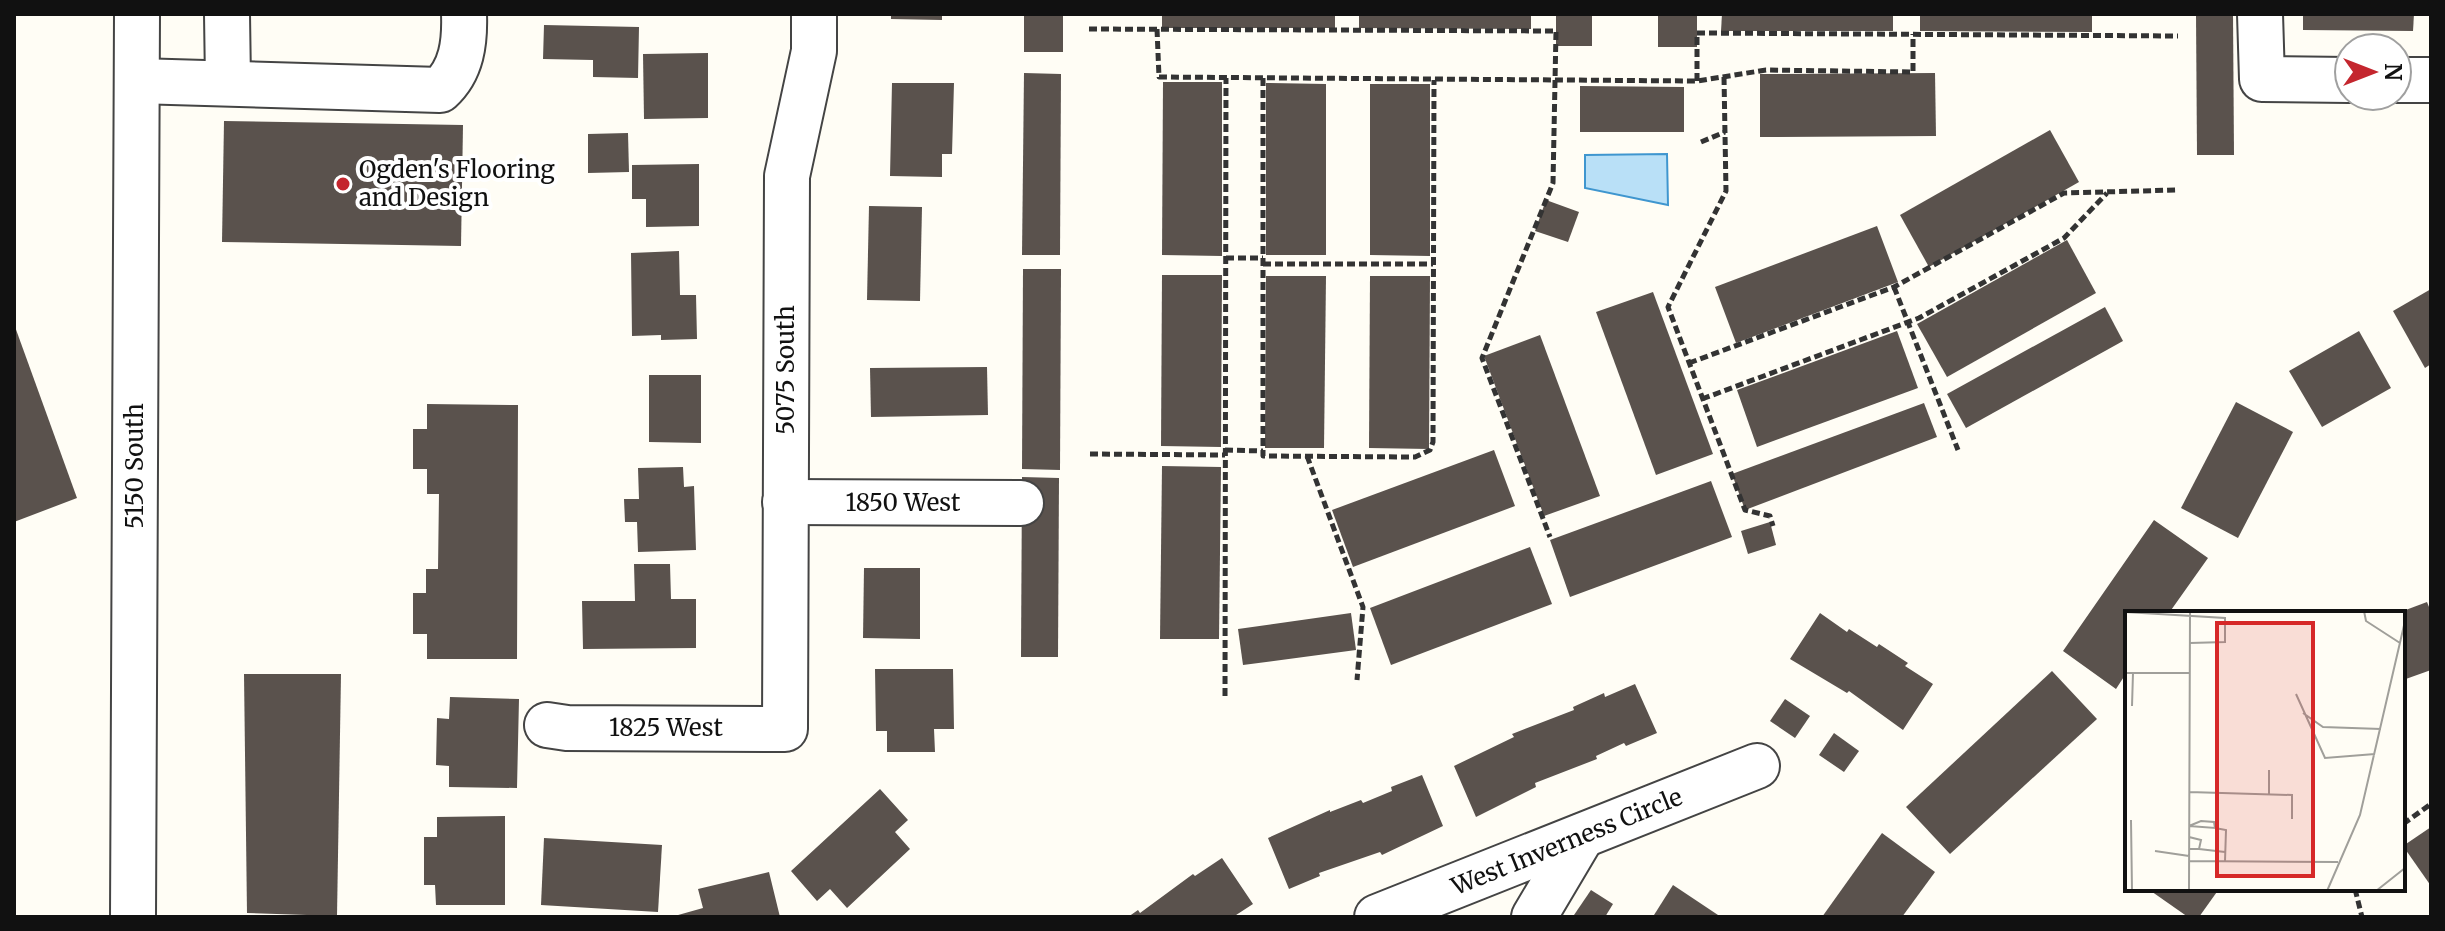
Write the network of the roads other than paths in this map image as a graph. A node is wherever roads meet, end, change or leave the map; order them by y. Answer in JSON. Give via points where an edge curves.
{"nodes":[{"id":1,"x":137,"y":14,"type":"edge"},
{"id":2,"x":227,"y":14,"type":"edge"},
{"id":3,"x":464,"y":14,"type":"edge"},
{"id":4,"x":814,"y":14,"type":"edge"},
{"id":5,"x":2260,"y":14,"type":"edge"},
{"id":6,"x":2333,"y":80,"type":"edge"},
{"id":7,"x":137,"y":81,"type":"junction"},
{"id":8,"x":228,"y":82,"type":"junction"},
{"id":9,"x":785,"y":502,"type":"junction"},
{"id":10,"x":1021,"y":503,"type":"dead end"},
{"id":11,"x":547,"y":725,"type":"dead end"},
{"id":12,"x":785,"y":729,"type":"joint"},
{"id":13,"x":1757,"y":766,"type":"dead end"},
{"id":14,"x":1582,"y":836,"type":"junction"},
{"id":15,"x":1399,"y":913,"type":"edge"},
{"id":16,"x":133,"y":917,"type":"edge"},
{"id":17,"x":1534,"y":917,"type":"edge"}],
"edges":[{"from":1,"to":7,"type":"street","name":"5150 South"},
{"from":2,"to":8,"type":"street"},
{"from":3,"to":8,"type":"street","via":[[463,49],[440,90]]},
{"from":4,"to":9,"type":"street","name":"5075 South","via":[[814,51],[787,176]]},
{"from":5,"to":6,"type":"street","via":[[2262,79]]},
{"from":7,"to":8,"type":"street"},
{"from":7,"to":16,"type":"street","name":"5150 South"},
{"from":9,"to":10,"type":"street","name":"1850 West"},
{"from":9,"to":12,"type":"street","name":"5075 South"},
{"from":11,"to":12,"type":"street","name":"1825 West"},
{"from":13,"to":14,"type":"street","name":"West Inverness Circle"},
{"from":14,"to":15,"type":"street","name":"West Inverness Circle"},
{"from":14,"to":17,"type":"street"}]}
